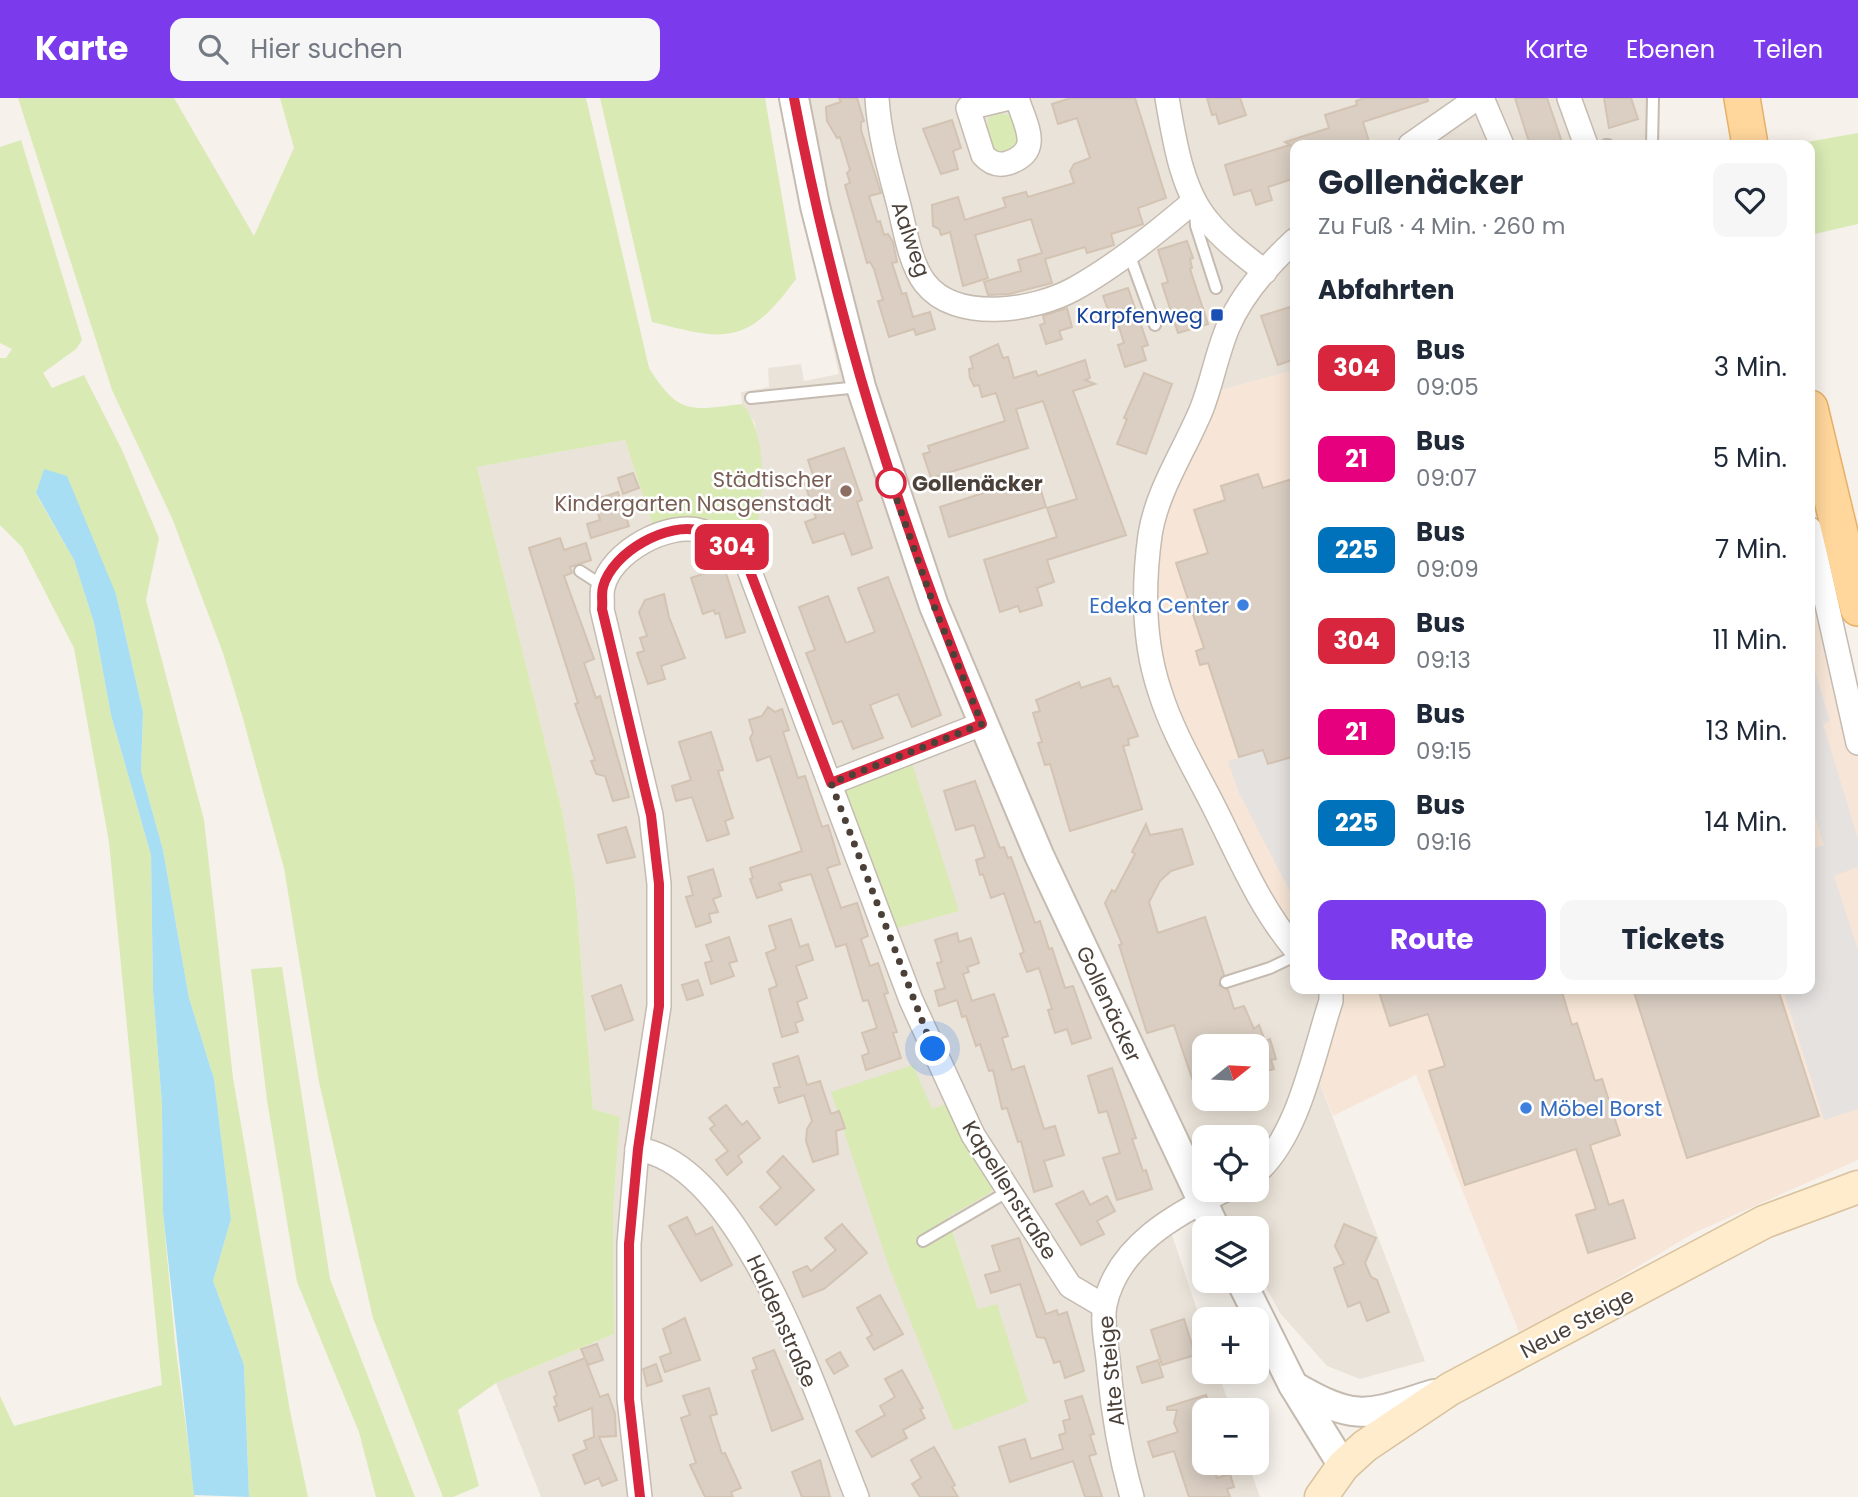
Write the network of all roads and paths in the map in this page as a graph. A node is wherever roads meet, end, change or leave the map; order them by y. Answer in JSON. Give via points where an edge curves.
{"nodes":[{"id":1,"x":794,"y":98,"type":"edge"},
{"id":2,"x":877,"y":98,"type":"edge"},
{"id":3,"x":1009,"y":98,"type":"edge"},
{"id":4,"x":1017,"y":98,"type":"edge"},
{"id":5,"x":1167,"y":98,"type":"edge"},
{"id":6,"x":1480,"y":98,"type":"edge"},
{"id":7,"x":1569,"y":98,"type":"edge"},
{"id":8,"x":1653,"y":98,"type":"edge"},
{"id":9,"x":1742,"y":98,"type":"edge"},
{"id":10,"x":1420,"y":140,"type":"edge"},
{"id":11,"x":1500,"y":140,"type":"edge"},
{"id":12,"x":1584,"y":140,"type":"edge"},
{"id":13,"x":1652,"y":140,"type":"edge"},
{"id":14,"x":1749,"y":140,"type":"edge"},
{"id":15,"x":1194,"y":201,"type":"junction"},
{"id":16,"x":1290,"y":250,"type":"edge"},
{"id":17,"x":1128,"y":251,"type":"junction"},
{"id":18,"x":1265,"y":272,"type":"junction"},
{"id":19,"x":1216,"y":288,"type":"dead end"},
{"id":20,"x":1155,"y":325,"type":"dead end"},
{"id":21,"x":861,"y":387,"type":"junction"},
{"id":22,"x":751,"y":398,"type":"dead end"},
{"id":23,"x":1815,"y":429,"type":"edge"},
{"id":24,"x":1815,"y":551,"type":"edge"},
{"id":25,"x":580,"y":571,"type":"dead end"},
{"id":26,"x":603,"y":586,"type":"junction"},
{"id":27,"x":1858,"y":608,"type":"edge"},
{"id":28,"x":982,"y":724,"type":"junction"},
{"id":29,"x":1858,"y":743,"type":"edge"},
{"id":30,"x":831,"y":783,"type":"junction"},
{"id":31,"x":1290,"y":943,"type":"edge"},
{"id":32,"x":1290,"y":958,"type":"edge"},
{"id":33,"x":1226,"y":982,"type":"dead end"},
{"id":34,"x":1331,"y":994,"type":"edge"},
{"id":35,"x":638,"y":1149,"type":"junction"},
{"id":36,"x":1192,"y":1155,"type":"edge"},
{"id":37,"x":1269,"y":1162,"type":"edge"},
{"id":38,"x":1858,"y":1187,"type":"edge"},
{"id":39,"x":1007,"y":1192,"type":"junction"},
{"id":40,"x":1202,"y":1202,"type":"edge"},
{"id":41,"x":923,"y":1241,"type":"dead end"},
{"id":42,"x":1247,"y":1293,"type":"edge"},
{"id":43,"x":1104,"y":1306,"type":"junction"},
{"id":44,"x":1293,"y":1385,"type":"junction"},
{"id":45,"x":1450,"y":1389,"type":"junction"},
{"id":46,"x":1343,"y":1466,"type":"junction"},
{"id":47,"x":640,"y":1497,"type":"edge"},
{"id":48,"x":857,"y":1497,"type":"edge"},
{"id":49,"x":1132,"y":1497,"type":"edge"},
{"id":50,"x":1321,"y":1497,"type":"edge"}],
"edges":[{"from":1,"to":21,"type":"street","name":"Gollenäcker"},
{"from":2,"to":17,"type":"street","name":"Aalweg","via":[[890,173],[918,272],[955,307],[1018,306],[1055,297]]},
{"from":3,"to":4,"type":"street","via":[[968,108],[983,155],[1001,165],[1021,158],[1030,143]]},
{"from":5,"to":15,"type":"street"},
{"from":6,"to":10,"type":"street"},
{"from":6,"to":11,"type":"street"},
{"from":7,"to":12,"type":"street"},
{"from":8,"to":13,"type":"lane"},
{"from":9,"to":14,"type":"main road"},
{"from":15,"to":17,"type":"street","name":"Aalweg"},
{"from":15,"to":18,"type":"street","via":[[1226,240]]},
{"from":15,"to":19,"type":"lane","via":[[1196,226]]},
{"from":16,"to":18,"type":"street"},
{"from":17,"to":20,"type":"lane"},
{"from":18,"to":31,"type":"street","via":[[1229,324],[1190,437],[1156,508],[1150,535],[1146,619],[1160,693],[1177,733],[1251,882]]},
{"from":21,"to":22,"type":"lane"},
{"from":21,"to":28,"type":"street","name":"Gollenäcker","via":[[921,569]]},
{"from":23,"to":27,"type":"main road"},
{"from":24,"to":29,"type":"street"},
{"from":25,"to":26,"type":"lane"},
{"from":26,"to":30,"type":"street","name":"Kapellenstraße","via":[[627,555],[666,533],[699,531],[744,556]]},
{"from":26,"to":35,"type":"street","via":[[602,609],[651,815],[659,884],[659,1006]]},
{"from":28,"to":30,"type":"street"},
{"from":28,"to":36,"type":"street","name":"Gollenäcker","via":[[1039,855]]},
{"from":30,"to":39,"type":"street","name":"Kapellenstraße","via":[[922,1026],[973,1135]]},
{"from":32,"to":33,"type":"lane"},
{"from":34,"to":37,"type":"street","via":[[1288,1133]]},
{"from":35,"to":47,"type":"street","via":[[629,1244],[628,1329],[629,1399]]},
{"from":35,"to":48,"type":"street","name":"Haldenstraße","via":[[666,1158],[696,1182],[747,1244],[787,1324]]},
{"from":38,"to":45,"type":"main road","name":"Neue Steige","via":[[1764,1222]]},
{"from":39,"to":41,"type":"lane"},
{"from":39,"to":43,"type":"street","name":"Kapellenstraße","via":[[1070,1286]]},
{"from":40,"to":43,"type":"street","name":"Alte Steige","via":[[1167,1220],[1138,1245]]},
{"from":42,"to":44,"type":"street"},
{"from":43,"to":49,"type":"street","name":"Alte Steige","via":[[1120,1453]]},
{"from":44,"to":45,"type":"street","via":[[1331,1407],[1358,1413]]},
{"from":44,"to":46,"type":"street"},
{"from":45,"to":46,"type":"main road","name":"Neue Steige"},
{"from":46,"to":50,"type":"main road","name":"Neue Steige"}]}
